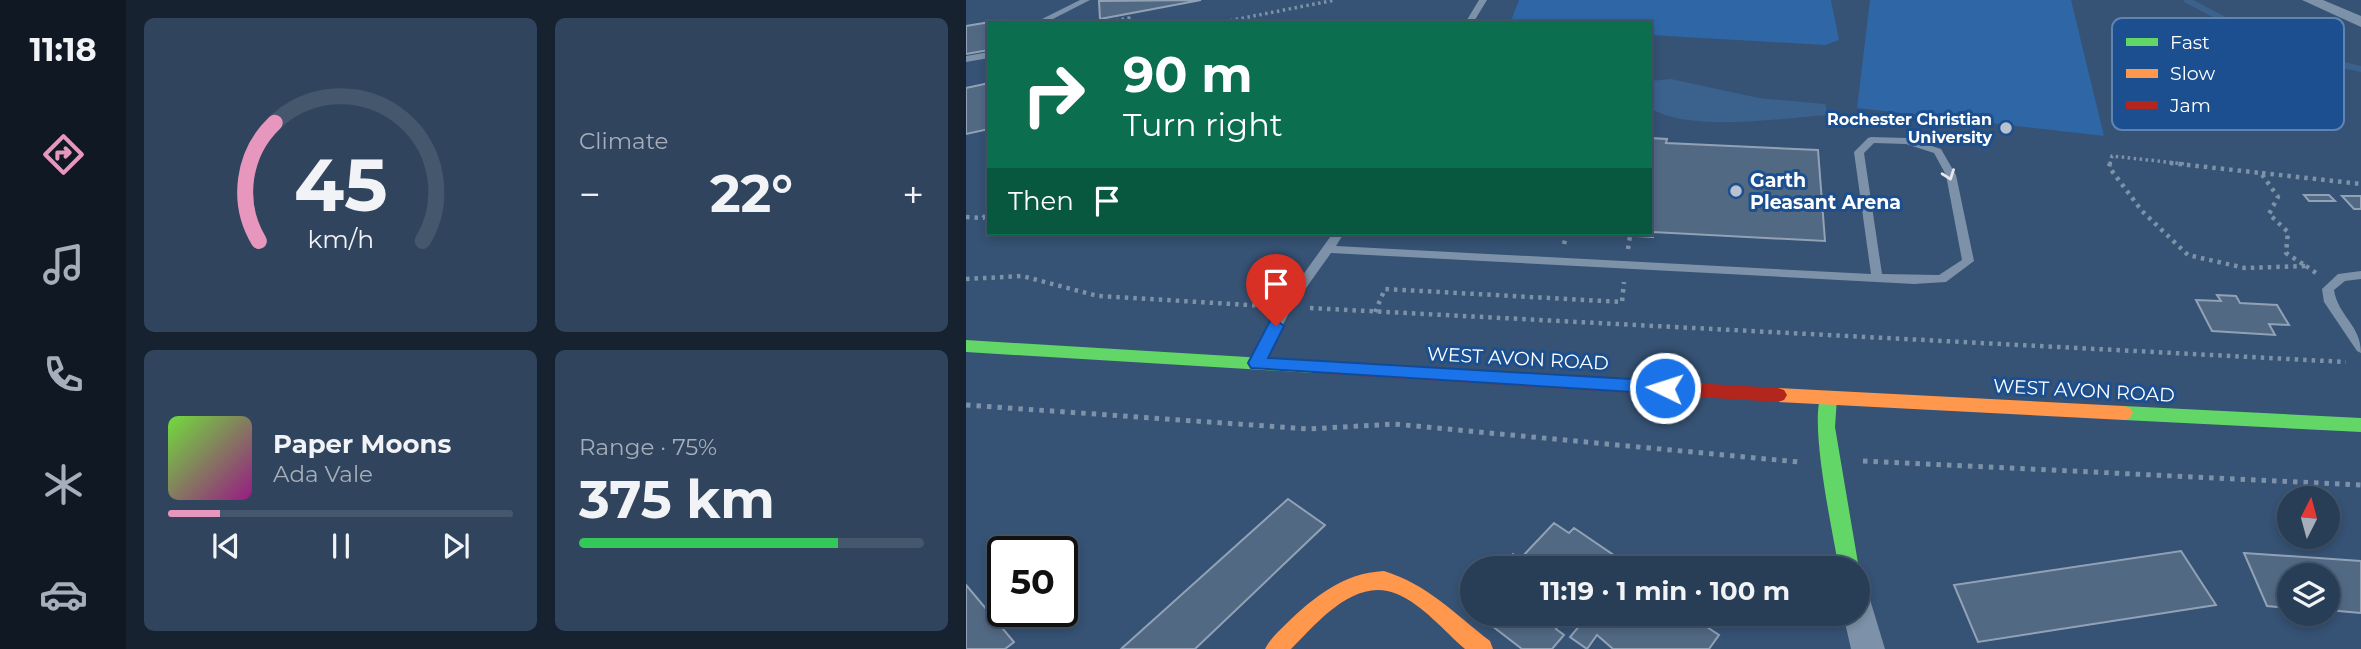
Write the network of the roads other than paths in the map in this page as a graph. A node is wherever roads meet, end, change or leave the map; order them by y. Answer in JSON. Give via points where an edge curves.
{"nodes":[{"id":1,"x":1086,"y":0,"type":"edge"},
{"id":2,"x":1483,"y":0,"type":"edge"},
{"id":3,"x":2310,"y":0,"type":"edge"},
{"id":4,"x":1044,"y":21,"type":"edge"},
{"id":5,"x":1470,"y":21,"type":"edge"},
{"id":6,"x":2361,"y":22,"type":"edge"},
{"id":7,"x":987,"y":55,"type":"edge"},
{"id":8,"x":966,"y":59,"type":"edge"},
{"id":9,"x":1338,"y":235,"type":"edge"},
{"id":10,"x":1329,"y":248,"type":"junction"},
{"id":11,"x":2361,"y":275,"type":"edge"},
{"id":12,"x":1877,"y":278,"type":"junction"},
{"id":13,"x":966,"y":346,"type":"edge"},
{"id":14,"x":2361,"y":348,"type":"edge"},
{"id":15,"x":1257,"y":363,"type":"junction"},
{"id":16,"x":1828,"y":398,"type":"junction"},
{"id":17,"x":2361,"y":425,"type":"edge"},
{"id":18,"x":1847,"y":556,"type":"edge"},
{"id":19,"x":1862,"y":626,"type":"edge"},
{"id":20,"x":1463,"y":644,"type":"edge"},
{"id":21,"x":1276,"y":649,"type":"edge"},
{"id":22,"x":1868,"y":649,"type":"edge"}],
"edges":[{"from":1,"to":4,"type":"lane"},
{"from":2,"to":5,"type":"lane"},
{"from":3,"to":6,"type":"street"},
{"from":7,"to":8,"type":"lane"},
{"from":9,"to":10,"type":"lane"},
{"from":10,"to":12,"type":"lane"},
{"from":10,"to":15,"type":"lane","via":[[1286,307]]},
{"from":11,"to":14,"type":"lane","via":[[2342,277],[2328,289],[2330,302]]},
{"from":12,"to":12,"type":"lane","one_way":true,"via":[[1859,152],[1871,140],[1908,141],[1938,151],[1951,175],[1968,261],[1942,279]]},
{"from":13,"to":15,"type":"main road","name":"WEST AVON ROAD"},
{"from":15,"to":16,"type":"main road","name":"WEST AVON ROAD"},
{"from":16,"to":17,"type":"main road","name":"WEST AVON ROAD"},
{"from":16,"to":18,"type":"main road","via":[[1826,427]]},
{"from":19,"to":22,"type":"street"},
{"from":20,"to":21,"type":"main road","via":[[1399,584],[1370,580],[1338,593]]}]}
